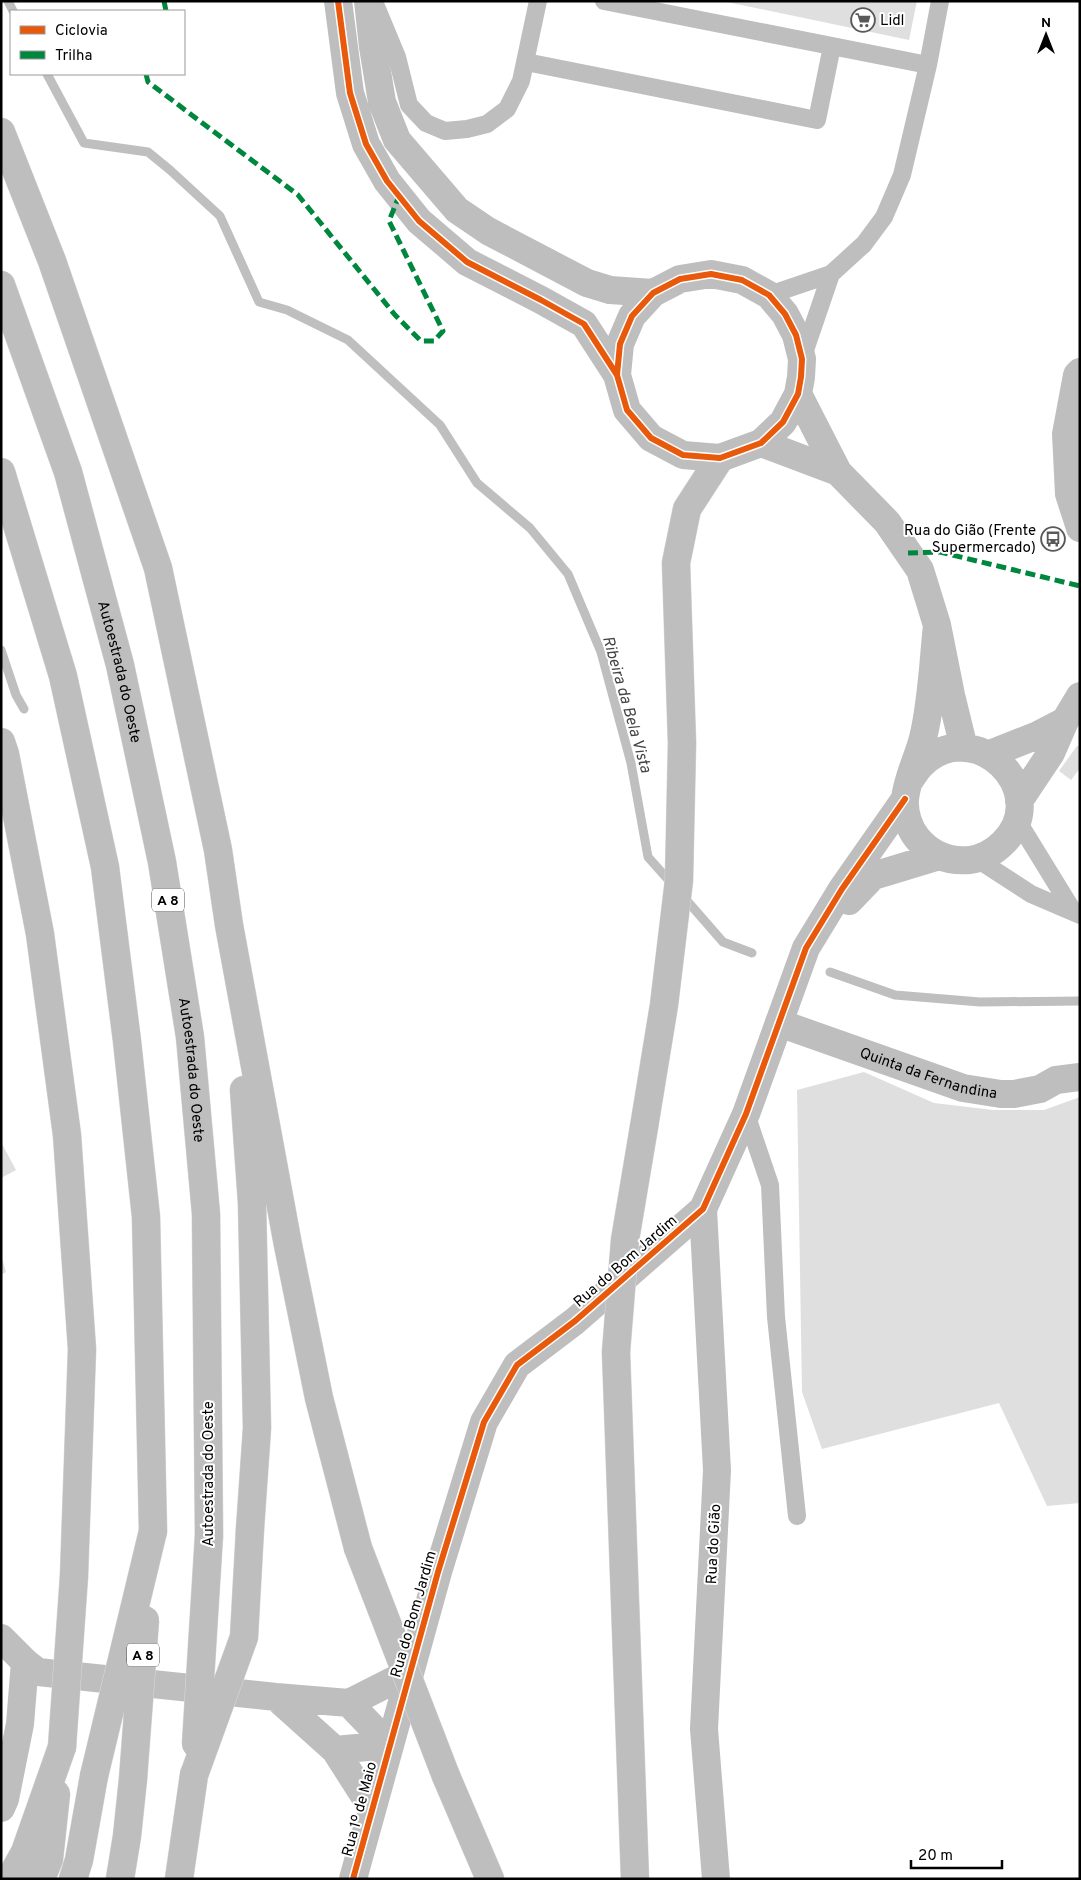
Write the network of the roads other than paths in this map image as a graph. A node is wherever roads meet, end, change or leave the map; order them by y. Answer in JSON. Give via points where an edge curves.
{"nodes":[{"id":1,"x":338,"y":1,"type":"edge"},
{"id":2,"x":368,"y":1,"type":"edge"},
{"id":3,"x":374,"y":1,"type":"edge"},
{"id":4,"x":538,"y":1,"type":"edge"},
{"id":5,"x":604,"y":1,"type":"edge"},
{"id":6,"x":940,"y":1,"type":"edge"},
{"id":7,"x":832,"y":46,"type":"junction"},
{"id":8,"x":526,"y":62,"type":"junction"},
{"id":9,"x":928,"y":65,"type":"junction"},
{"id":10,"x":1,"y":132,"type":"edge"},
{"id":11,"x":831,"y":274,"type":"junction"},
{"id":12,"x":1,"y":285,"type":"edge"},
{"id":13,"x":653,"y":294,"type":"junction"},
{"id":14,"x":768,"y":296,"type":"junction"},
{"id":15,"x":802,"y":360,"type":"junction"},
{"id":16,"x":1080,"y":372,"type":"edge"},
{"id":17,"x":617,"y":375,"type":"junction"},
{"id":18,"x":798,"y":394,"type":"junction"},
{"id":19,"x":761,"y":443,"type":"junction"},
{"id":20,"x":720,"y":458,"type":"junction"},
{"id":21,"x":1,"y":472,"type":"edge"},
{"id":22,"x":838,"y":472,"type":"junction"},
{"id":23,"x":1080,"y":528,"type":"edge"},
{"id":24,"x":937,"y":625,"type":"junction"},
{"id":25,"x":1080,"y":696,"type":"edge"},
{"id":26,"x":1065,"y":720,"type":"junction"},
{"id":27,"x":1,"y":742,"type":"edge"},
{"id":28,"x":964,"y":748,"type":"junction"},
{"id":29,"x":990,"y":754,"type":"junction"},
{"id":30,"x":908,"y":790,"type":"junction"},
{"id":31,"x":1018,"y":811,"type":"junction"},
{"id":32,"x":939,"y":856,"type":"junction"},
{"id":33,"x":977,"y":859,"type":"junction"},
{"id":34,"x":1077,"y":913,"type":"edge"},
{"id":35,"x":229,"y":924,"type":"junction"},
{"id":36,"x":806,"y":948,"type":"junction"},
{"id":37,"x":779,"y":1023,"type":"junction"},
{"id":38,"x":1080,"y":1077,"type":"edge"},
{"id":39,"x":746,"y":1114,"type":"junction"},
{"id":40,"x":703,"y":1209,"type":"junction"},
{"id":41,"x":797,"y":1516,"type":"dead end"},
{"id":42,"x":153,"y":1531,"type":"junction"},
{"id":43,"x":1,"y":1638,"type":"edge"},
{"id":44,"x":25,"y":1662,"type":"junction"},
{"id":45,"x":410,"y":1672,"type":"junction"},
{"id":46,"x":276,"y":1697,"type":"junction"},
{"id":47,"x":349,"y":1703,"type":"junction"},
{"id":48,"x":390,"y":1745,"type":"junction"},
{"id":49,"x":62,"y":1748,"type":"junction"},
{"id":50,"x":335,"y":1750,"type":"junction"},
{"id":51,"x":194,"y":1775,"type":"junction"},
{"id":52,"x":1,"y":1808,"type":"edge"},
{"id":53,"x":372,"y":1808,"type":"junction"},
{"id":54,"x":10,"y":1879,"type":"edge"},
{"id":55,"x":42,"y":1879,"type":"edge"},
{"id":56,"x":73,"y":1879,"type":"edge"},
{"id":57,"x":120,"y":1879,"type":"edge"},
{"id":58,"x":179,"y":1879,"type":"edge"},
{"id":59,"x":353,"y":1879,"type":"edge"},
{"id":60,"x":490,"y":1879,"type":"edge"},
{"id":61,"x":635,"y":1879,"type":"edge"},
{"id":62,"x":716,"y":1879,"type":"edge"}],
"edges":[{"from":1,"to":17,"type":"main road","via":[[350,93],[366,144],[387,181],[419,222],[467,262],[584,324]]},
{"from":2,"to":13,"type":"main road","via":[[382,102],[397,140],[457,210],[488,231],[587,283],[610,290]]},
{"from":3,"to":8,"type":"lane","via":[[397,57],[409,105],[426,123],[445,131],[487,124],[507,109],[521,82]]},
{"from":4,"to":8,"type":"lane"},
{"from":5,"to":7,"type":"lane"},
{"from":6,"to":9,"type":"lane"},
{"from":7,"to":8,"type":"lane","via":[[817,120]]},
{"from":7,"to":9,"type":"lane"},
{"from":9,"to":11,"type":"lane","via":[[902,175],[884,217],[864,244]]},
{"from":10,"to":35,"type":"main road","via":[[52,261],[158,568],[218,850]]},
{"from":11,"to":14,"type":"lane"},
{"from":11,"to":15,"type":"lane"},
{"from":12,"to":51,"type":"main road","name":"Autoestrada do Oeste","number":"A 8","bridge":true,"via":[[68,472],[120,665],[162,862],[190,1037],[206,1214],[209,1535]]},
{"from":13,"to":14,"type":"main road","via":[[680,279],[711,274],[742,280]]},
{"from":13,"to":17,"type":"main road","via":[[632,316],[620,344]]},
{"from":14,"to":15,"type":"main road","via":[[786,314],[796,335]]},
{"from":15,"to":18,"type":"main road"},
{"from":16,"to":23,"type":"main road","via":[[1066,434],[1069,494]]},
{"from":17,"to":20,"type":"main road","via":[[628,410],[651,438],[683,455]]},
{"from":18,"to":19,"type":"main road","via":[[784,422]]},
{"from":18,"to":22,"type":"main road"},
{"from":19,"to":20,"type":"main road"},
{"from":19,"to":22,"type":"main road"},
{"from":20,"to":61,"type":"main road","bridge":true,"via":[[687,509],[676,563],[682,743],[680,880],[664,1005],[625,1240],[616,1352]]},
{"from":21,"to":42,"type":"main road","number":"A 8","via":[[63,676],[105,867],[146,1217]]},
{"from":22,"to":24,"type":"main road","via":[[887,522],[920,570]]},
{"from":24,"to":28,"type":"main road"},
{"from":24,"to":30,"type":"main road","via":[[923,737]]},
{"from":25,"to":26,"type":"main road"},
{"from":26,"to":29,"type":"main road","via":[[1038,735]]},
{"from":26,"to":31,"type":"main road","via":[[1051,753]]},
{"from":27,"to":49,"type":"main road","bridge":true,"via":[[40,934],[67,1134],[82,1349],[74,1576]]},
{"from":28,"to":29,"type":"main road"},
{"from":28,"to":30,"type":"main road","via":[[936,754],[921,765]]},
{"from":29,"to":31,"type":"main road","via":[[1015,782]]},
{"from":30,"to":32,"type":"main road","via":[[906,816],[913,833]]},
{"from":30,"to":36,"type":"main road","name":"Rua do Bom Jardim"},
{"from":31,"to":33,"type":"main road","via":[[1008,837],[994,851]]},
{"from":31,"to":34,"type":"lane"},
{"from":32,"to":33,"type":"main road","via":[[958,861]]},
{"from":32,"to":36,"type":"main road","name":"Rua do Bom Jardim","via":[[872,876]]},
{"from":33,"to":34,"type":"lane","via":[[1031,894]]},
{"from":35,"to":51,"type":"main road","bridge":true,"via":[[252,1202],[257,1428],[244,1637]]},
{"from":35,"to":60,"type":"main road","bridge":true,"via":[[318,1398],[358,1548],[446,1776]]},
{"from":36,"to":37,"type":"main road","name":"Rua do Bom Jardim"},
{"from":37,"to":38,"type":"main road","name":"Quinta da Fernandina","via":[[963,1088],[1014,1094],[1040,1089],[1056,1080]]},
{"from":37,"to":39,"type":"main road","name":"Rua do Bom Jardim"},
{"from":39,"to":40,"type":"main road","name":"Rua do Bom Jardim"},
{"from":39,"to":41,"type":"lane","via":[[770,1185],[776,1317]]},
{"from":40,"to":45,"type":"main road","name":"Rua do Bom Jardim","via":[[575,1321],[517,1365],[484,1422]]},
{"from":40,"to":62,"type":"main road","name":"Rua do Gião","via":[[717,1470],[704,1729]]},
{"from":42,"to":56,"type":"main road","bridge":true,"via":[[94,1776]]},
{"from":42,"to":57,"type":"main road","number":"A 8","bridge":true,"via":[[127,1836]]},
{"from":43,"to":44,"type":"main road"},
{"from":44,"to":46,"type":"main road","via":[[38,1672]]},
{"from":44,"to":52,"type":"main road","via":[[20,1724]]},
{"from":45,"to":47,"type":"main road"},
{"from":45,"to":48,"type":"main road","name":"Rua do Bom Jardim"},
{"from":46,"to":47,"type":"main road"},
{"from":46,"to":50,"type":"main road","name":"Rua 1º de Maio"},
{"from":47,"to":48,"type":"main road","name":"Rua 1º de Maio"},
{"from":48,"to":50,"type":"main road","name":"Rua 1º de Maio"},
{"from":48,"to":53,"type":"main road","name":"Rua 1º de Maio"},
{"from":49,"to":54,"type":"main road","via":[[25,1852]]},
{"from":49,"to":55,"type":"main road","via":[[49,1859]]},
{"from":50,"to":53,"type":"main road","name":"Rua 1º de Maio"},
{"from":51,"to":58,"type":"main road","name":"Autoestrada do Oeste","number":"A 8"},
{"from":53,"to":59,"type":"main road","name":"Rua 1º de Maio"}]}
